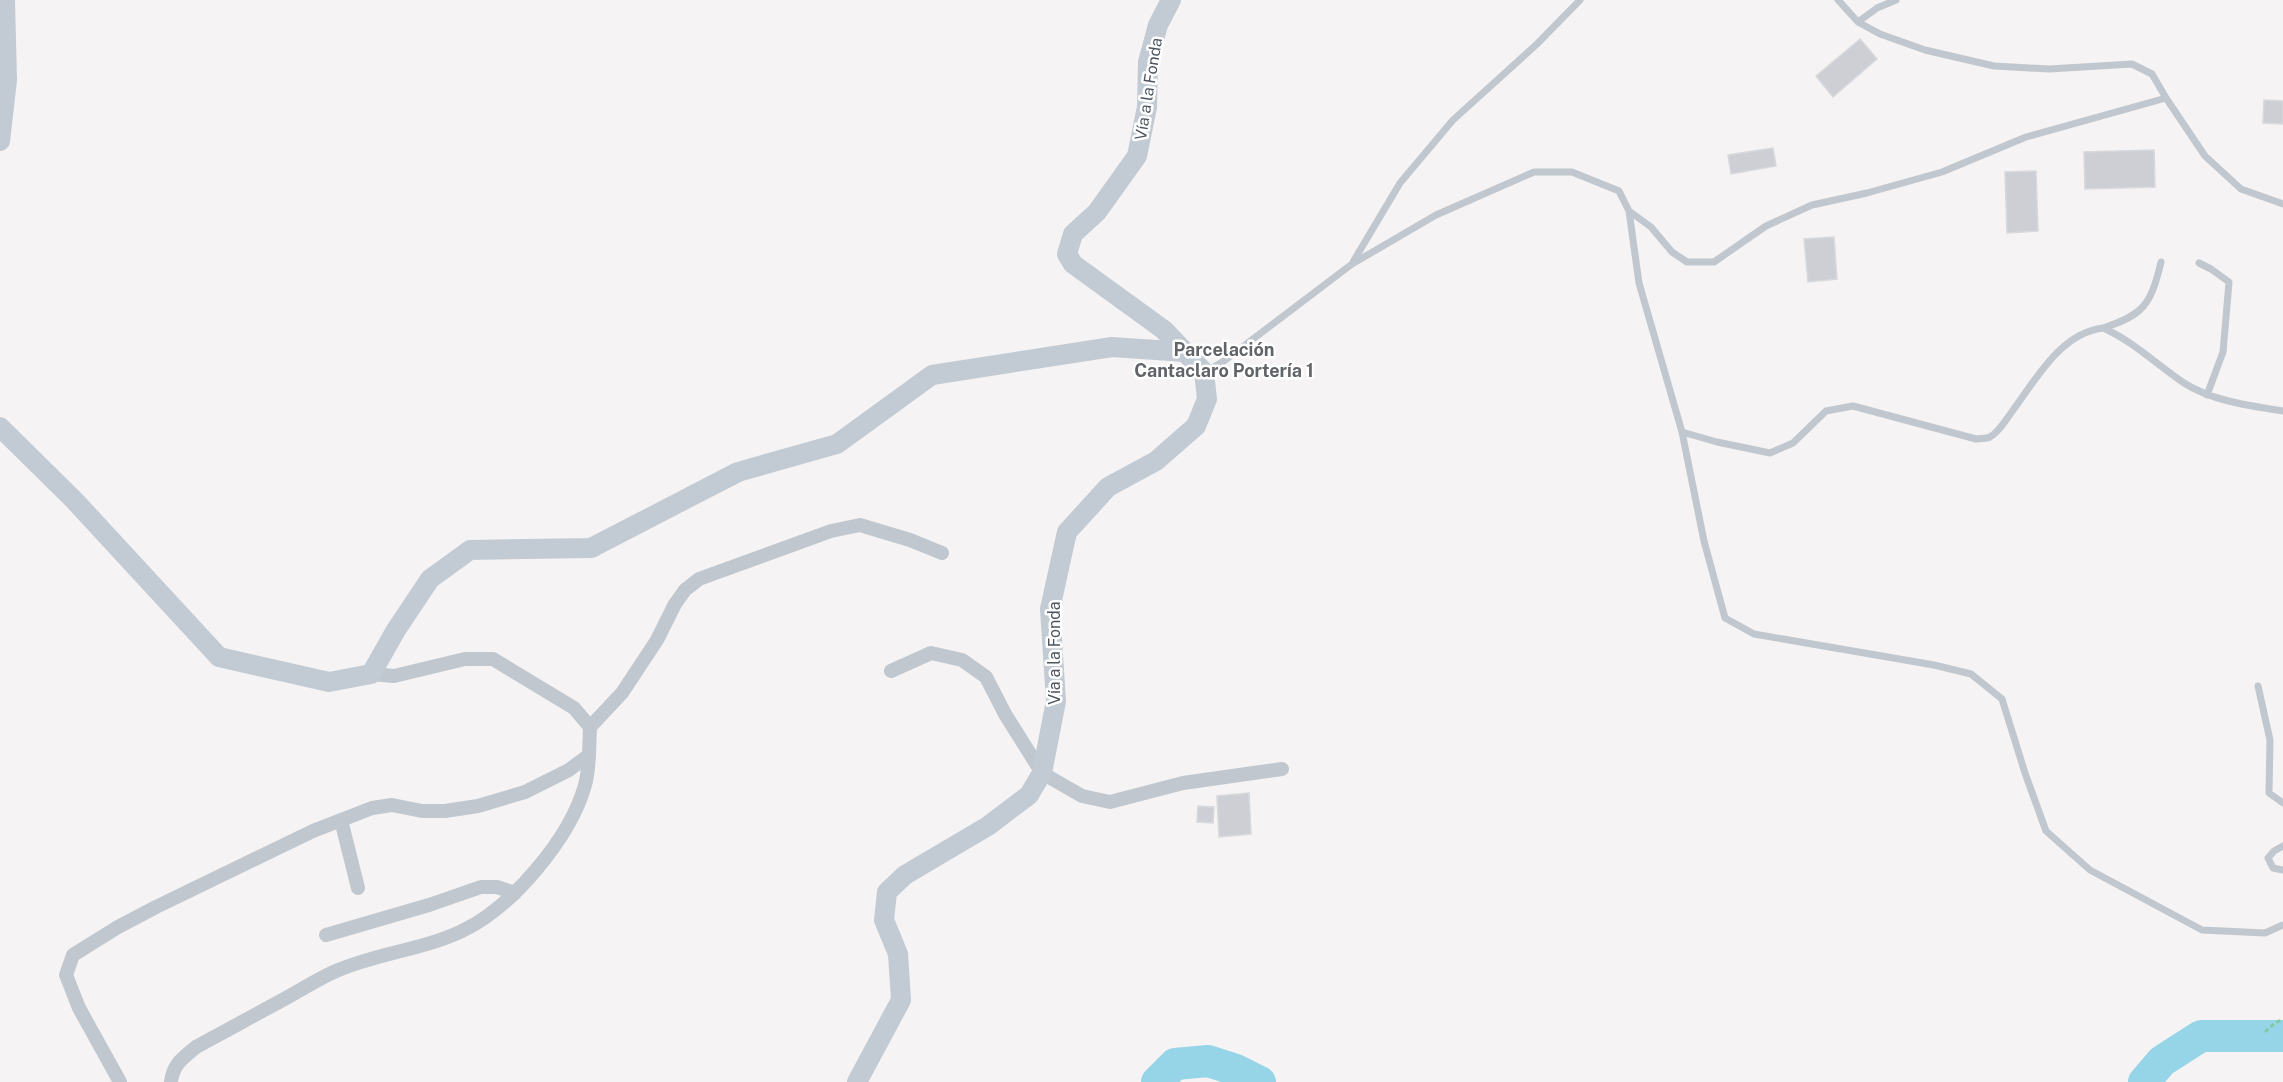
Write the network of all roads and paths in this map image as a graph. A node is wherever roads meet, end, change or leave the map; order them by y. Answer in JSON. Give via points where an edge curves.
{"nodes":[{"id":1,"x":5,"y":0,"type":"edge"},
{"id":2,"x":1171,"y":0,"type":"edge"},
{"id":3,"x":1580,"y":0,"type":"edge"},
{"id":4,"x":1838,"y":0,"type":"edge"},
{"id":5,"x":1896,"y":0,"type":"edge"},
{"id":6,"x":1858,"y":22,"type":"junction"},
{"id":7,"x":2166,"y":98,"type":"junction"},
{"id":8,"x":0,"y":141,"type":"edge"},
{"id":9,"x":2283,"y":204,"type":"edge"},
{"id":10,"x":1629,"y":211,"type":"junction"},
{"id":11,"x":2161,"y":262,"type":"dead end"},
{"id":12,"x":2199,"y":263,"type":"dead end"},
{"id":13,"x":1352,"y":264,"type":"junction"},
{"id":14,"x":2103,"y":328,"type":"junction"},
{"id":15,"x":1185,"y":352,"type":"junction"},
{"id":16,"x":1204,"y":372,"type":"junction"},
{"id":17,"x":2207,"y":395,"type":"junction"},
{"id":18,"x":2283,"y":411,"type":"edge"},
{"id":19,"x":0,"y":428,"type":"edge"},
{"id":20,"x":1682,"y":432,"type":"junction"},
{"id":21,"x":942,"y":553,"type":"dead end"},
{"id":22,"x":891,"y":671,"type":"dead end"},
{"id":23,"x":370,"y":674,"type":"junction"},
{"id":24,"x":2258,"y":686,"type":"dead end"},
{"id":25,"x":590,"y":727,"type":"junction"},
{"id":26,"x":589,"y":755,"type":"junction"},
{"id":27,"x":1282,"y":769,"type":"dead end"},
{"id":28,"x":1042,"y":773,"type":"junction"},
{"id":29,"x":2283,"y":803,"type":"edge"},
{"id":30,"x":341,"y":820,"type":"junction"},
{"id":31,"x":2283,"y":846,"type":"edge"},
{"id":32,"x":2283,"y":870,"type":"edge"},
{"id":33,"x":358,"y":888,"type":"dead end"},
{"id":34,"x":515,"y":893,"type":"junction"},
{"id":35,"x":2283,"y":925,"type":"edge"},
{"id":36,"x":326,"y":935,"type":"dead end"},
{"id":37,"x":2283,"y":1020,"type":"edge"},
{"id":38,"x":2265,"y":1032,"type":"dead end"},
{"id":39,"x":120,"y":1082,"type":"edge"},
{"id":40,"x":171,"y":1082,"type":"edge"},
{"id":41,"x":857,"y":1082,"type":"edge"}],
"edges":[{"from":1,"to":8,"type":"street","via":[[7,80]]},
{"from":2,"to":15,"type":"street","name":"Vía a la Fonda","via":[[1158,25],[1148,62],[1147,107],[1137,156],[1096,212],[1073,234],[1067,254],[1073,264],[1164,330]]},
{"from":3,"to":13,"type":"lane","via":[[1453,120],[1400,183]]},
{"from":4,"to":6,"type":"lane"},
{"from":5,"to":6,"type":"lane"},
{"from":6,"to":7,"type":"lane","via":[[1925,50],[1994,66],[2049,69],[2132,64],[2152,74]]},
{"from":7,"to":9,"type":"lane","via":[[2205,156],[2241,189]]},
{"from":7,"to":10,"type":"lane","via":[[2026,137],[1942,172],[1812,205],[1766,226],[1714,262],[1687,262]]},
{"from":10,"to":13,"type":"lane","via":[[1619,191],[1572,172],[1534,172],[1436,215]]},
{"from":10,"to":20,"type":"lane","via":[[1639,283]]},
{"from":11,"to":14,"type":"lane","via":[[2141,310]]},
{"from":12,"to":17,"type":"lane","via":[[2229,282],[2223,352]]},
{"from":13,"to":16,"type":"lane"},
{"from":14,"to":17,"type":"lane"},
{"from":14,"to":20,"type":"lane","via":[[2084,332],[2068,342],[1999,430],[1988,438],[1976,439],[1853,406],[1826,411],[1793,443],[1770,453]]},
{"from":15,"to":16,"type":"street","name":"Vía a la Fonda"},
{"from":15,"to":23,"type":"street","via":[[1112,347],[932,375],[837,444],[738,472],[591,548],[470,550],[430,579]]},
{"from":16,"to":28,"type":"street","name":"Vía a la Fonda","via":[[1207,399],[1196,426],[1156,461],[1108,487],[1067,532],[1050,609],[1056,700]]},
{"from":17,"to":18,"type":"lane"},
{"from":19,"to":23,"type":"street","via":[[74,500],[219,657],[329,682]]},
{"from":20,"to":35,"type":"lane","via":[[1704,541],[1725,618],[1754,634],[1971,674],[2002,699],[2046,831],[2090,870],[2202,930],[2265,933]]},
{"from":21,"to":25,"type":"street","via":[[860,525],[831,531],[699,579],[675,604],[622,693]]},
{"from":22,"to":28,"type":"street","via":[[931,653],[962,660],[986,677]]},
{"from":23,"to":25,"type":"street","via":[[394,676],[465,659],[493,659],[574,708]]},
{"from":24,"to":29,"type":"lane","via":[[2270,740],[2269,793]]},
{"from":25,"to":26,"type":"street"},
{"from":26,"to":30,"type":"street","via":[[525,792],[478,806],[422,811],[392,805]]},
{"from":26,"to":34,"type":"street","via":[[585,785],[571,818]]},
{"from":27,"to":28,"type":"street","via":[[1183,783],[1110,802],[1082,796]]},
{"from":28,"to":41,"type":"street","name":"Vía a la Fonda","via":[[1029,795],[988,826],[905,875],[887,892],[884,920],[898,954],[901,1000]]},
{"from":30,"to":33,"type":"street"},
{"from":30,"to":39,"type":"street","via":[[156,907],[73,955],[66,975],[79,1008]]},
{"from":31,"to":32,"type":"lane","via":[[2268,858],[2273,868]]},
{"from":34,"to":36,"type":"street","via":[[481,887]]},
{"from":34,"to":40,"type":"street","via":[[494,913],[461,932],[336,971],[245,1019],[178,1061]]},
{"from":37,"to":38,"type":"path"}]}
